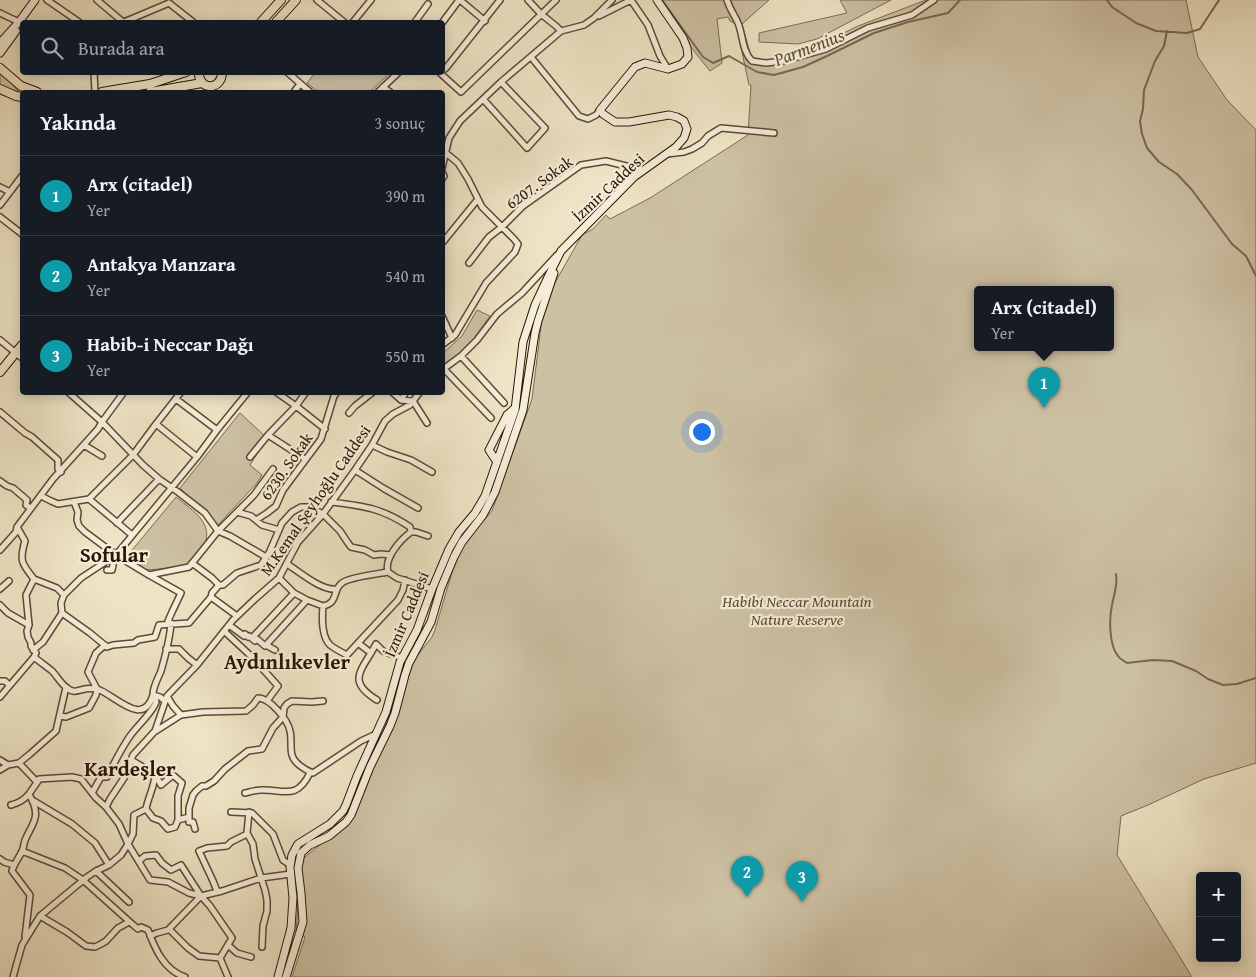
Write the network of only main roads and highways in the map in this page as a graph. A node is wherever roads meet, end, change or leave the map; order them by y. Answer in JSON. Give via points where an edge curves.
{"nodes":[{"id":1,"x":281,"y":0,"type":"edge"},
{"id":2,"x":296,"y":0,"type":"edge"},
{"id":3,"x":264,"y":20,"type":"edge"},
{"id":4,"x":278,"y":20,"type":"edge"},
{"id":5,"x":0,"y":68,"type":"edge"},
{"id":6,"x":177,"y":75,"type":"edge"},
{"id":7,"x":199,"y":75,"type":"edge"},
{"id":8,"x":220,"y":78,"type":"edge"},
{"id":9,"x":203,"y":87,"type":"edge"},
{"id":10,"x":0,"y":89,"type":"edge"},
{"id":11,"x":32,"y":90,"type":"edge"},
{"id":12,"x":114,"y":90,"type":"edge"},
{"id":13,"x":171,"y":90,"type":"edge"},
{"id":14,"x":215,"y":90,"type":"edge"},
{"id":15,"x":20,"y":98,"type":"edge"},
{"id":16,"x":19,"y":355,"type":"edge"},
{"id":17,"x":0,"y":372,"type":"edge"}],
"edges":[{"from":1,"to":3,"type":"main road"},
{"from":2,"to":4,"type":"main road"},
{"from":5,"to":11,"type":"main road","via":[[21,86]]},
{"from":6,"to":12,"type":"main road","via":[[150,84]]},
{"from":7,"to":9,"type":"main road"},
{"from":8,"to":9,"type":"main road","via":[[212,86]]},
{"from":8,"to":14,"type":"main road"},
{"from":9,"to":13,"type":"main road"},
{"from":10,"to":15,"type":"main road"},
{"from":16,"to":17,"type":"main road"}]}
